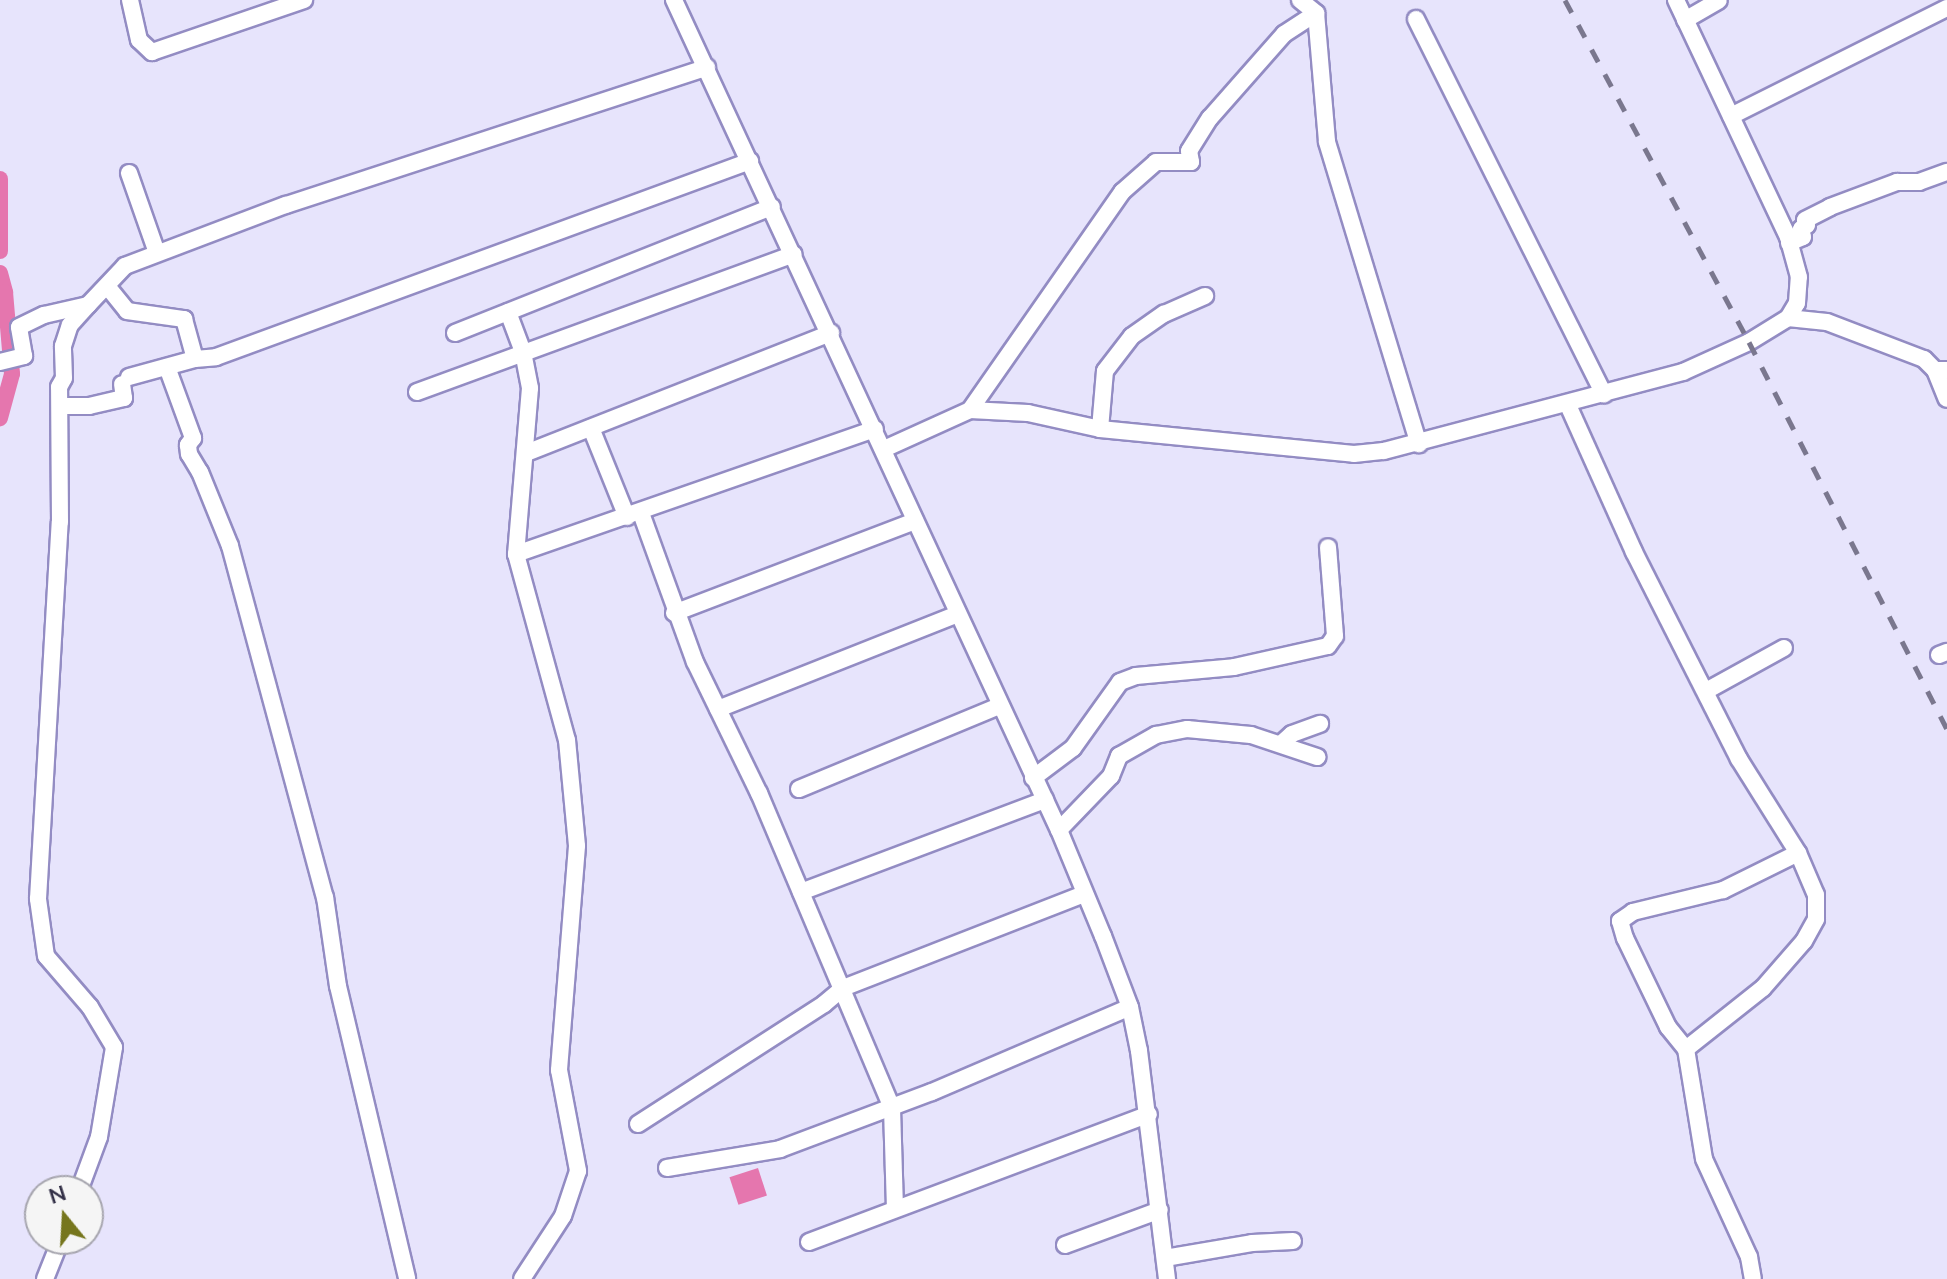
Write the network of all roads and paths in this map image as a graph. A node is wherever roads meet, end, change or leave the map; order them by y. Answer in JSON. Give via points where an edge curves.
{"nodes":[{"id":1,"x":130,"y":0,"type":"edge"},
{"id":2,"x":304,"y":0,"type":"edge"},
{"id":3,"x":674,"y":0,"type":"edge"},
{"id":4,"x":1300,"y":0,"type":"edge"},
{"id":5,"x":1676,"y":0,"type":"edge"},
{"id":6,"x":1719,"y":0,"type":"edge"},
{"id":7,"x":1947,"y":8,"type":"edge"},
{"id":8,"x":1316,"y":13,"type":"junction"},
{"id":9,"x":1416,"y":19,"type":"dead end"},
{"id":10,"x":1685,"y":20,"type":"junction"},
{"id":11,"x":707,"y":67,"type":"junction"},
{"id":12,"x":1731,"y":116,"type":"junction"},
{"id":13,"x":750,"y":161,"type":"junction"},
{"id":14,"x":1947,"y":172,"type":"edge"},
{"id":15,"x":129,"y":173,"type":"dead end"},
{"id":16,"x":772,"y":207,"type":"junction"},
{"id":17,"x":1789,"y":243,"type":"junction"},
{"id":18,"x":157,"y":253,"type":"junction"},
{"id":19,"x":794,"y":254,"type":"junction"},
{"id":20,"x":107,"y":286,"type":"junction"},
{"id":21,"x":1205,"y":296,"type":"dead end"},
{"id":22,"x":88,"y":305,"type":"junction"},
{"id":23,"x":508,"y":312,"type":"junction"},
{"id":24,"x":1788,"y":318,"type":"junction"},
{"id":25,"x":455,"y":333,"type":"dead end"},
{"id":26,"x":831,"y":333,"type":"junction"},
{"id":27,"x":523,"y":352,"type":"junction"},
{"id":28,"x":195,"y":359,"type":"junction"},
{"id":29,"x":0,"y":362,"type":"edge"},
{"id":30,"x":167,"y":367,"type":"junction"},
{"id":31,"x":1941,"y":370,"type":"edge"},
{"id":32,"x":417,"y":392,"type":"dead end"},
{"id":33,"x":1604,"y":395,"type":"junction"},
{"id":34,"x":1947,"y":399,"type":"edge"},
{"id":35,"x":1568,"y":405,"type":"junction"},
{"id":36,"x":60,"y":406,"type":"junction"},
{"id":37,"x":970,"y":410,"type":"junction"},
{"id":38,"x":591,"y":428,"type":"junction"},
{"id":39,"x":875,"y":429,"type":"junction"},
{"id":40,"x":1100,"y":429,"type":"junction"},
{"id":41,"x":1419,"y":444,"type":"junction"},
{"id":42,"x":884,"y":449,"type":"junction"},
{"id":43,"x":526,"y":453,"type":"junction"},
{"id":44,"x":634,"y":515,"type":"junction"},
{"id":45,"x":915,"y":521,"type":"junction"},
{"id":46,"x":1328,"y":547,"type":"dead end"},
{"id":47,"x":516,"y":554,"type":"junction"},
{"id":48,"x":674,"y":613,"type":"junction"},
{"id":49,"x":958,"y":614,"type":"junction"},
{"id":50,"x":1784,"y":648,"type":"dead end"},
{"id":51,"x":1706,"y":691,"type":"junction"},
{"id":52,"x":999,"y":706,"type":"junction"},
{"id":53,"x":718,"y":709,"type":"junction"},
{"id":54,"x":1320,"y":724,"type":"dead end"},
{"id":55,"x":1282,"y":743,"type":"junction"},
{"id":56,"x":1317,"y":757,"type":"dead end"},
{"id":57,"x":1033,"y":778,"type":"junction"},
{"id":58,"x":799,"y":789,"type":"dead end"},
{"id":59,"x":1045,"y":800,"type":"junction"},
{"id":60,"x":1059,"y":830,"type":"junction"},
{"id":61,"x":1798,"y":853,"type":"junction"},
{"id":62,"x":801,"y":892,"type":"junction"},
{"id":63,"x":1084,"y":894,"type":"junction"},
{"id":64,"x":843,"y":988,"type":"junction"},
{"id":65,"x":1130,"y":1007,"type":"junction"},
{"id":66,"x":1686,"y":1049,"type":"junction"},
{"id":67,"x":892,"y":1108,"type":"junction"},
{"id":68,"x":1149,"y":1114,"type":"junction"},
{"id":69,"x":638,"y":1124,"type":"dead end"},
{"id":70,"x":667,"y":1168,"type":"dead end"},
{"id":71,"x":85,"y":1175,"type":"edge"},
{"id":72,"x":895,"y":1208,"type":"junction"},
{"id":73,"x":1160,"y":1210,"type":"junction"},
{"id":74,"x":1293,"y":1241,"type":"dead end"},
{"id":75,"x":809,"y":1242,"type":"dead end"},
{"id":76,"x":1065,"y":1245,"type":"dead end"},
{"id":77,"x":55,"y":1255,"type":"edge"},
{"id":78,"x":1165,"y":1258,"type":"junction"},
{"id":79,"x":45,"y":1279,"type":"edge"},
{"id":80,"x":407,"y":1279,"type":"edge"},
{"id":81,"x":522,"y":1279,"type":"edge"},
{"id":82,"x":1167,"y":1279,"type":"edge"},
{"id":83,"x":1753,"y":1279,"type":"edge"}],
"edges":[{"from":1,"to":2,"type":"street","via":[[139,40],[152,52]]},
{"from":3,"to":11,"type":"street"},
{"from":4,"to":8,"type":"street"},
{"from":5,"to":10,"type":"street"},
{"from":6,"to":10,"type":"street"},
{"from":7,"to":12,"type":"street"},
{"from":8,"to":37,"type":"street","via":[[1284,34],[1210,118],[1189,151],[1191,162],[1156,162],[1122,192]]},
{"from":8,"to":41,"type":"street","via":[[1327,142]]},
{"from":9,"to":33,"type":"street"},
{"from":10,"to":12,"type":"street"},
{"from":11,"to":13,"type":"street"},
{"from":11,"to":18,"type":"street","via":[[286,205]]},
{"from":12,"to":17,"type":"street"},
{"from":13,"to":16,"type":"street"},
{"from":13,"to":28,"type":"street","via":[[237,351]]},
{"from":14,"to":17,"type":"street","via":[[1919,182],[1897,182],[1830,207],[1805,220],[1803,237]]},
{"from":15,"to":18,"type":"street"},
{"from":16,"to":19,"type":"street"},
{"from":16,"to":23,"type":"street"},
{"from":17,"to":24,"type":"street","via":[[1799,277],[1798,298]]},
{"from":18,"to":20,"type":"street","via":[[125,266]]},
{"from":19,"to":26,"type":"street"},
{"from":19,"to":27,"type":"street"},
{"from":20,"to":22,"type":"street"},
{"from":20,"to":28,"type":"street","via":[[127,311],[184,319]]},
{"from":21,"to":40,"type":"street","via":[[1132,336],[1105,371]]},
{"from":22,"to":29,"type":"street","via":[[19,327],[24,356]]},
{"from":22,"to":36,"type":"street","via":[[70,325],[63,346]]},
{"from":23,"to":25,"type":"street"},
{"from":23,"to":27,"type":"street"},
{"from":24,"to":31,"type":"street","via":[[1827,322]]},
{"from":24,"to":33,"type":"street","via":[[1683,372]]},
{"from":26,"to":38,"type":"street"},
{"from":26,"to":39,"type":"street"},
{"from":27,"to":32,"type":"street"},
{"from":27,"to":43,"type":"street","via":[[530,388]]},
{"from":28,"to":30,"type":"street"},
{"from":30,"to":36,"type":"street","via":[[125,381],[124,398]]},
{"from":30,"to":80,"type":"street","via":[[193,438],[189,454],[230,546],[317,868],[338,986]]},
{"from":31,"to":34,"type":"street"},
{"from":33,"to":35,"type":"street"},
{"from":35,"to":41,"type":"street"},
{"from":35,"to":51,"type":"street","via":[[1634,552]]},
{"from":36,"to":71,"type":"street","via":[[60,522],[38,899],[46,956],[90,1007],[114,1047],[99,1137]]},
{"from":37,"to":40,"type":"street","via":[[1028,413]]},
{"from":37,"to":42,"type":"street"},
{"from":38,"to":43,"type":"street"},
{"from":38,"to":44,"type":"street"},
{"from":39,"to":42,"type":"street"},
{"from":39,"to":44,"type":"street"},
{"from":40,"to":41,"type":"street","via":[[1354,454]]},
{"from":42,"to":45,"type":"street"},
{"from":43,"to":47,"type":"street"},
{"from":44,"to":47,"type":"street"},
{"from":44,"to":48,"type":"street"},
{"from":45,"to":48,"type":"street"},
{"from":45,"to":49,"type":"street"},
{"from":46,"to":57,"type":"street","via":[[1335,636],[1328,646],[1234,667],[1120,682],[1073,748]]},
{"from":47,"to":81,"type":"street","via":[[567,740],[577,846],[559,1070],[578,1171],[563,1216]]},
{"from":48,"to":53,"type":"street"},
{"from":49,"to":52,"type":"street"},
{"from":49,"to":53,"type":"street"},
{"from":50,"to":51,"type":"street"},
{"from":51,"to":61,"type":"street","via":[[1739,759]]},
{"from":52,"to":57,"type":"street"},
{"from":52,"to":58,"type":"street"},
{"from":53,"to":62,"type":"street"},
{"from":54,"to":55,"type":"street"},
{"from":55,"to":56,"type":"street"},
{"from":55,"to":60,"type":"street","via":[[1187,729],[1156,735],[1119,756],[1111,776]]},
{"from":57,"to":59,"type":"street"},
{"from":59,"to":60,"type":"street"},
{"from":59,"to":62,"type":"street"},
{"from":60,"to":63,"type":"street"},
{"from":61,"to":66,"type":"street","via":[[1816,895],[1816,919],[1810,930],[1763,988]]},
{"from":61,"to":66,"type":"street","via":[[1723,890],[1633,912],[1620,921],[1668,1027]]},
{"from":62,"to":64,"type":"street"},
{"from":63,"to":64,"type":"street"},
{"from":63,"to":65,"type":"street"},
{"from":64,"to":67,"type":"street"},
{"from":64,"to":69,"type":"street"},
{"from":65,"to":67,"type":"street"},
{"from":65,"to":68,"type":"street"},
{"from":66,"to":83,"type":"street","via":[[1704,1159],[1749,1257]]},
{"from":67,"to":70,"type":"street","via":[[780,1149]]},
{"from":67,"to":72,"type":"street"},
{"from":68,"to":72,"type":"street"},
{"from":68,"to":73,"type":"street"},
{"from":72,"to":75,"type":"street"},
{"from":73,"to":76,"type":"street"},
{"from":73,"to":78,"type":"street"},
{"from":74,"to":78,"type":"street"},
{"from":77,"to":79,"type":"street"},
{"from":78,"to":82,"type":"street"}]}
